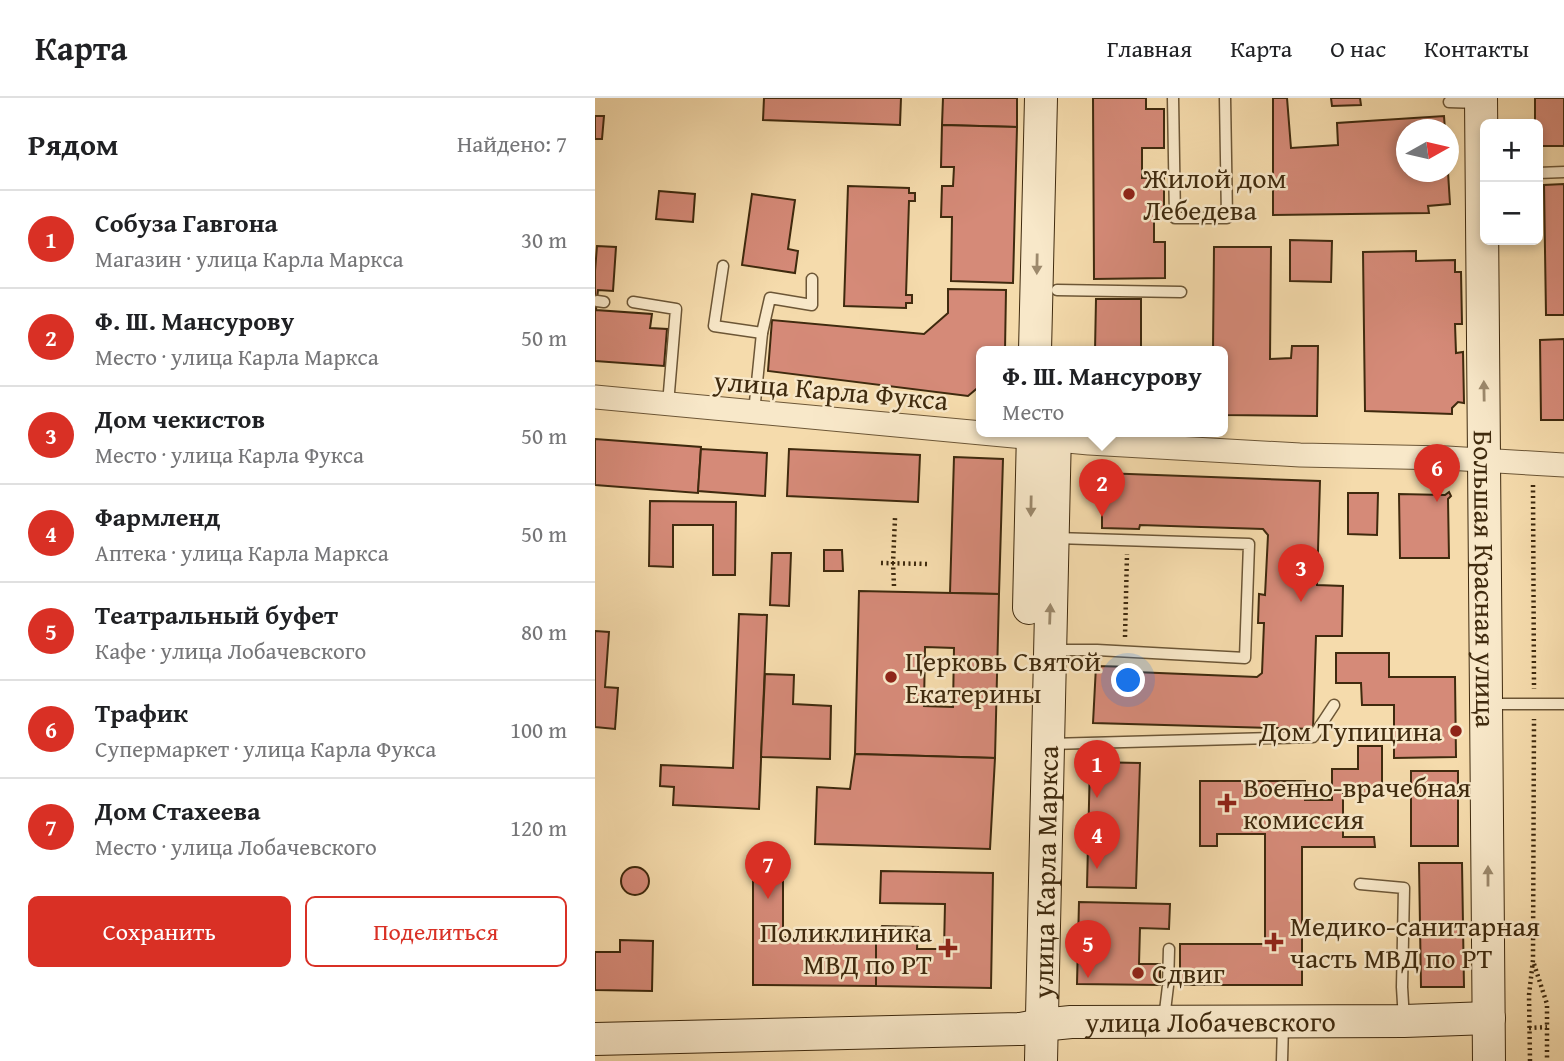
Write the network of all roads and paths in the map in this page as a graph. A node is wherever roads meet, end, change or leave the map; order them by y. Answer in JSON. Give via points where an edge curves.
{"nodes":[{"id":1,"x":1041,"y":98,"type":"edge"},
{"id":2,"x":1061,"y":98,"type":"edge"},
{"id":3,"x":1173,"y":98,"type":"edge"},
{"id":4,"x":1225,"y":98,"type":"edge"},
{"id":5,"x":1481,"y":101,"type":"edge"},
{"id":6,"x":1449,"y":102,"type":"dead end"},
{"id":7,"x":1481,"y":119,"type":"edge"},
{"id":8,"x":1564,"y":172,"type":"edge"},
{"id":9,"x":1543,"y":173,"type":"edge"},
{"id":10,"x":1483,"y":182,"type":"edge"},
{"id":11,"x":723,"y":266,"type":"dead end"},
{"id":12,"x":813,"y":279,"type":"dead end"},
{"id":13,"x":1058,"y":290,"type":"junction"},
{"id":14,"x":1181,"y":292,"type":"dead end"},
{"id":15,"x":633,"y":302,"type":"dead end"},
{"id":16,"x":762,"y":333,"type":"junction"},
{"id":17,"x":1035,"y":346,"type":"edge"},
{"id":18,"x":1057,"y":346,"type":"edge"},
{"id":19,"x":595,"y":397,"type":"edge"},
{"id":20,"x":669,"y":404,"type":"junction"},
{"id":21,"x":754,"y":412,"type":"junction"},
{"id":22,"x":976,"y":430,"type":"edge"},
{"id":23,"x":1044,"y":437,"type":"edge"},
{"id":24,"x":1044,"y":437,"type":"edge"},
{"id":25,"x":1070,"y":437,"type":"edge"},
{"id":26,"x":1484,"y":460,"type":"junction"},
{"id":27,"x":1564,"y":465,"type":"edge"},
{"id":28,"x":1533,"y":482,"type":"dead end"},
{"id":29,"x":895,"y":519,"type":"dead end"},
{"id":30,"x":1053,"y":538,"type":"junction"},
{"id":31,"x":1128,"y":541,"type":"junction"},
{"id":32,"x":881,"y":563,"type":"dead end"},
{"id":33,"x":893,"y":563,"type":"junction"},
{"id":34,"x":928,"y":564,"type":"dead end"},
{"id":35,"x":894,"y":586,"type":"dead end"},
{"id":36,"x":1049,"y":650,"type":"junction"},
{"id":37,"x":1124,"y":652,"type":"junction"},
{"id":38,"x":1486,"y":704,"type":"junction"},
{"id":39,"x":1564,"y":704,"type":"edge"},
{"id":40,"x":1334,"y":705,"type":"dead end"},
{"id":41,"x":1534,"y":705,"type":"junction"},
{"id":42,"x":1047,"y":744,"type":"junction"},
{"id":43,"x":1360,"y":884,"type":"dead end"},
{"id":44,"x":1168,"y":949,"type":"dead end"},
{"id":45,"x":1533,"y":960,"type":"junction"},
{"id":46,"x":1489,"y":1018,"type":"junction"},
{"id":47,"x":1164,"y":1020,"type":"junction"},
{"id":48,"x":1283,"y":1021,"type":"junction"},
{"id":49,"x":1404,"y":1021,"type":"junction"},
{"id":50,"x":1031,"y":1027,"type":"junction"},
{"id":51,"x":1547,"y":1027,"type":"junction"},
{"id":52,"x":1529,"y":1028,"type":"junction"},
{"id":53,"x":595,"y":1038,"type":"edge"},
{"id":54,"x":1021,"y":1061,"type":"edge"},
{"id":55,"x":1041,"y":1061,"type":"edge"},
{"id":56,"x":1282,"y":1061,"type":"edge"},
{"id":57,"x":1489,"y":1061,"type":"edge"},
{"id":58,"x":1530,"y":1061,"type":"edge"},
{"id":59,"x":1547,"y":1061,"type":"edge"}],
"edges":[{"from":1,"to":17,"type":"street","one_way":true},
{"from":2,"to":13,"type":"street"},
{"from":3,"to":4,"type":"lane","via":[[1175,218],[1227,218]]},
{"from":5,"to":6,"type":"lane"},
{"from":5,"to":7,"type":"street","name":"Большая Красная улица"},
{"from":8,"to":9,"type":"lane"},
{"from":26,"to":10,"type":"street","name":"Большая Красная улица","one_way":true},
{"from":11,"to":16,"type":"lane","via":[[714,326]]},
{"from":12,"to":16,"type":"lane","via":[[812,305],[770,298]]},
{"from":13,"to":14,"type":"lane"},
{"from":13,"to":18,"type":"street"},
{"from":15,"to":20,"type":"lane","via":[[676,309]]},
{"from":16,"to":21,"type":"lane"},
{"from":19,"to":20,"type":"street","name":"улица Карла Фукса"},
{"from":20,"to":21,"type":"street","name":"улица Карла Фукса"},
{"from":21,"to":22,"type":"street","name":"улица Карла Фукса"},
{"from":23,"to":30,"type":"street","name":"улица Карла Маркса"},
{"from":24,"to":50,"type":"street","name":"улица Карла Маркса","one_way":true},
{"from":25,"to":26,"type":"street","name":"улица Карла Фукса","via":[[1300,455]]},
{"from":26,"to":27,"type":"street","name":"улица Карла Фукса"},
{"from":26,"to":38,"type":"street","name":"Большая Красная улица"},
{"from":28,"to":41,"type":"path"},
{"from":29,"to":33,"type":"path"},
{"from":30,"to":31,"type":"lane"},
{"from":36,"to":30,"type":"street","name":"улица Карла Маркса","one_way":true},
{"from":31,"to":37,"type":"path"},
{"from":31,"to":37,"type":"lane","via":[[1249,544],[1245,658]]},
{"from":32,"to":33,"type":"path"},
{"from":33,"to":34,"type":"path"},
{"from":33,"to":35,"type":"path"},
{"from":36,"to":37,"type":"lane"},
{"from":36,"to":42,"type":"street","name":"улица Карла Маркса"},
{"from":38,"to":41,"type":"lane"},
{"from":46,"to":38,"type":"street","name":"Большая Красная улица","one_way":true},
{"from":39,"to":41,"type":"lane"},
{"from":40,"to":42,"type":"lane","via":[[1313,737]]},
{"from":41,"to":45,"type":"path"},
{"from":42,"to":50,"type":"street","name":"улица Карла Маркса"},
{"from":43,"to":49,"type":"lane","via":[[1404,888]]},
{"from":44,"to":47,"type":"lane"},
{"from":45,"to":51,"type":"path","via":[[1547,1004]]},
{"from":45,"to":52,"type":"path"},
{"from":46,"to":49,"type":"street","name":"улица Лобачевского"},
{"from":46,"to":57,"type":"street","name":"Большая Красная улица"},
{"from":47,"to":48,"type":"street","name":"улица Лобачевского"},
{"from":47,"to":50,"type":"street","name":"улица Лобачевского"},
{"from":48,"to":49,"type":"street","name":"улица Лобачевского"},
{"from":48,"to":56,"type":"lane"},
{"from":50,"to":53,"type":"street","name":"улица Лобачевского"},
{"from":50,"to":54,"type":"street","name":"улица Карла Маркса"},
{"from":50,"to":55,"type":"street","name":"улица Карла Маркса"},
{"from":51,"to":52,"type":"path"},
{"from":51,"to":59,"type":"path"},
{"from":52,"to":58,"type":"path"}]}
